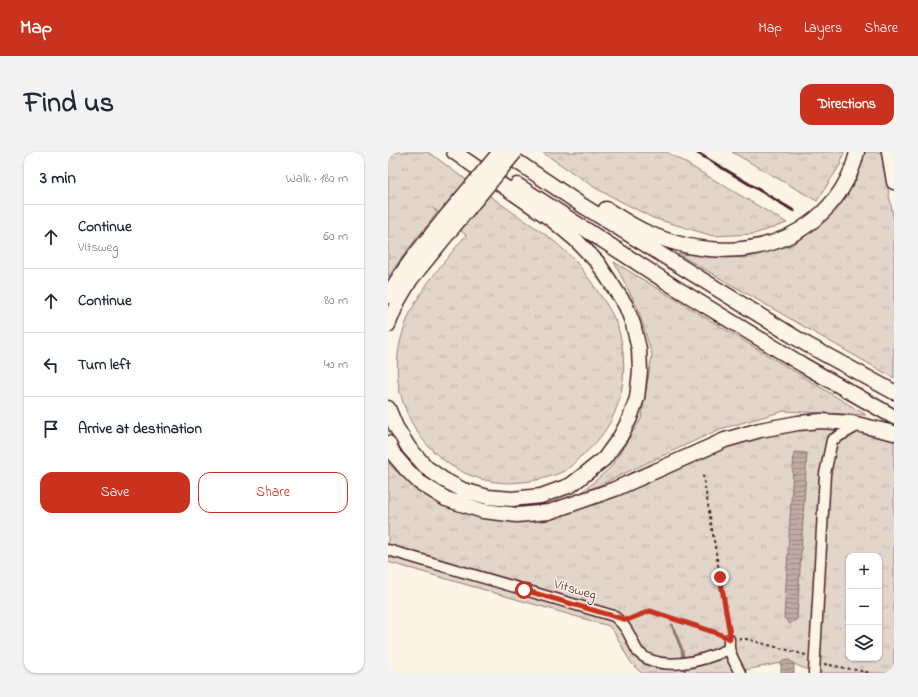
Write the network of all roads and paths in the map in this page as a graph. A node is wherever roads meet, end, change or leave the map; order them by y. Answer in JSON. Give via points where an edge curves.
{"nodes":[{"id":1,"x":454,"y":152,"type":"edge"},
{"id":2,"x":469,"y":152,"type":"edge"},
{"id":3,"x":503,"y":152,"type":"edge"},
{"id":4,"x":515,"y":152,"type":"edge"},
{"id":5,"x":857,"y":152,"type":"edge"},
{"id":6,"x":889,"y":152,"type":"edge"},
{"id":7,"x":894,"y":182,"type":"edge"},
{"id":8,"x":449,"y":222,"type":"junction"},
{"id":9,"x":388,"y":296,"type":"edge"},
{"id":10,"x":388,"y":325,"type":"edge"},
{"id":11,"x":894,"y":392,"type":"edge"},
{"id":12,"x":388,"y":408,"type":"edge"},
{"id":13,"x":894,"y":417,"type":"edge"},
{"id":14,"x":859,"y":424,"type":"junction"},
{"id":15,"x":894,"y":433,"type":"edge"},
{"id":16,"x":388,"y":443,"type":"edge"},
{"id":17,"x":703,"y":475,"type":"dead end"},
{"id":18,"x":388,"y":550,"type":"edge"},
{"id":19,"x":614,"y":616,"type":"junction"},
{"id":20,"x":729,"y":644,"type":"junction"},
{"id":21,"x":815,"y":666,"type":"edge"},
{"id":22,"x":740,"y":673,"type":"edge"},
{"id":23,"x":872,"y":673,"type":"edge"}],
"edges":[{"from":1,"to":12,"type":"highway","via":[[551,219],[598,263],[626,306],[633,324],[640,371],[637,398],[620,437],[604,459],[572,485],[541,496],[512,499],[488,497],[463,490],[427,468],[409,448]]},
{"from":2,"to":13,"type":"highway","via":[[674,286]]},
{"from":3,"to":5,"type":"highway","via":[[645,232],[670,241],[718,250],[763,246],[803,229],[836,198],[849,176]]},
{"from":3,"to":8,"type":"highway","bridge":true},
{"from":3,"to":11,"type":"highway","via":[[580,204],[806,344]]},
{"from":4,"to":8,"type":"highway","bridge":true},
{"from":6,"to":7,"type":"highway"},
{"from":8,"to":9,"type":"highway","via":[[416,254]]},
{"from":8,"to":10,"type":"highway","via":[[411,279]]},
{"from":14,"to":15,"type":"highway"},
{"from":14,"to":16,"type":"highway","via":[[821,421],[760,430],[725,440],[615,489],[549,512],[517,515],[483,511],[446,499],[419,482],[394,455]]},
{"from":14,"to":21,"type":"street","via":[[832,440],[825,474]]},
{"from":17,"to":20,"type":"path"},
{"from":18,"to":19,"type":"street","name":"Vitsweg"},
{"from":19,"to":20,"type":"path","via":[[627,620],[650,611],[717,633]]},
{"from":19,"to":20,"type":"street","via":[[624,625],[638,653],[656,669],[678,670],[694,665]]},
{"from":20,"to":21,"type":"path","via":[[746,639],[808,656]]},
{"from":20,"to":22,"type":"street"},
{"from":21,"to":23,"type":"path"}]}
